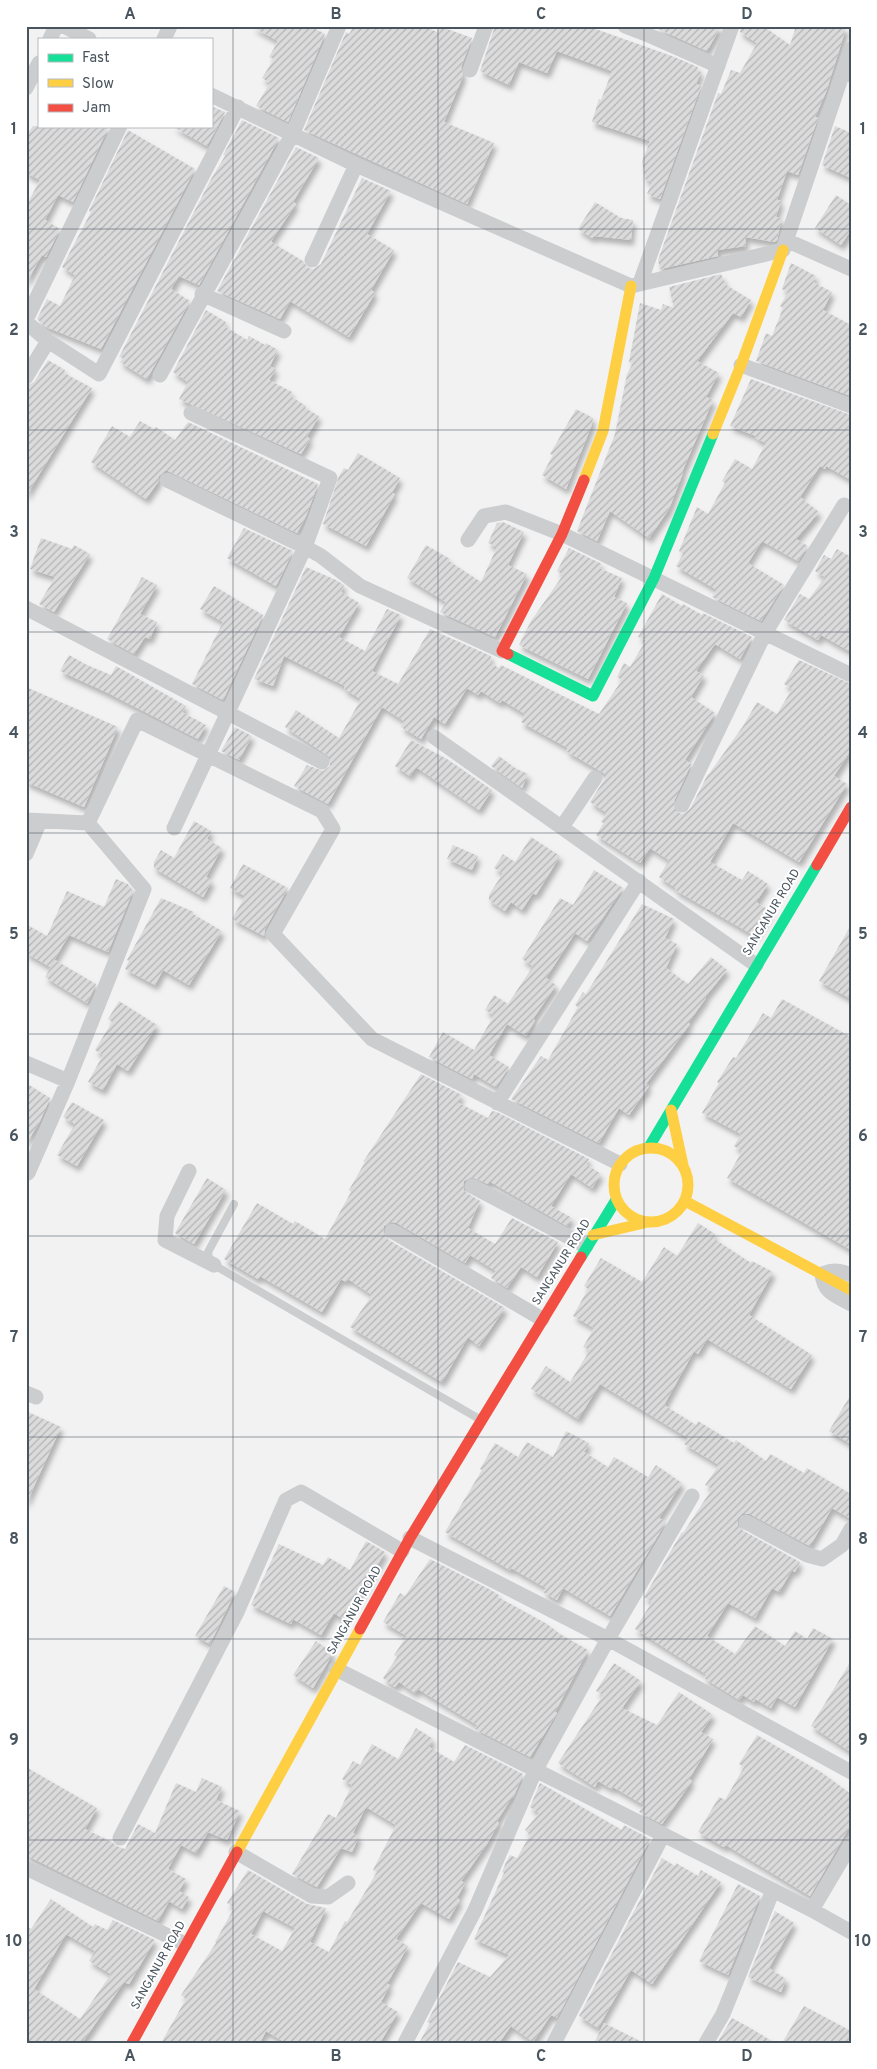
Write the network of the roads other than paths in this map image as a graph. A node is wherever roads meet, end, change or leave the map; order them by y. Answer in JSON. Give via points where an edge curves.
{"nodes":[{"id":1,"x":56,"y":26,"type":"edge"},
{"id":2,"x":64,"y":26,"type":"edge"},
{"id":3,"x":170,"y":26,"type":"edge"},
{"id":4,"x":323,"y":26,"type":"edge"},
{"id":5,"x":486,"y":26,"type":"edge"},
{"id":6,"x":625,"y":26,"type":"edge"},
{"id":7,"x":732,"y":26,"type":"edge"},
{"id":8,"x":338,"y":30,"type":"edge"},
{"id":9,"x":50,"y":38,"type":"edge"},
{"id":10,"x":87,"y":38,"type":"edge"},
{"id":11,"x":164,"y":38,"type":"edge"},
{"id":12,"x":851,"y":49,"type":"edge"},
{"id":13,"x":38,"y":64,"type":"edge"},
{"id":14,"x":718,"y":66,"type":"junction"},
{"id":15,"x":470,"y":70,"type":"dead end"},
{"id":16,"x":847,"y":73,"type":"edge"},
{"id":17,"x":26,"y":88,"type":"edge"},
{"id":18,"x":212,"y":95,"type":"edge"},
{"id":19,"x":238,"y":107,"type":"junction"},
{"id":20,"x":119,"y":128,"type":"edge"},
{"id":21,"x":292,"y":135,"type":"junction"},
{"id":22,"x":356,"y":165,"type":"junction"},
{"id":23,"x":785,"y":245,"type":"junction"},
{"id":24,"x":312,"y":260,"type":"dead end"},
{"id":25,"x":851,"y":269,"type":"edge"},
{"id":26,"x":635,"y":285,"type":"junction"},
{"id":27,"x":202,"y":294,"type":"junction"},
{"id":28,"x":26,"y":321,"type":"edge"},
{"id":29,"x":284,"y":331,"type":"dead end"},
{"id":30,"x":48,"y":341,"type":"junction"},
{"id":31,"x":741,"y":365,"type":"junction"},
{"id":32,"x":160,"y":375,"type":"dead end"},
{"id":33,"x":26,"y":377,"type":"edge"},
{"id":34,"x":851,"y":406,"type":"edge"},
{"id":35,"x":191,"y":414,"type":"dead end"},
{"id":36,"x":167,"y":480,"type":"dead end"},
{"id":37,"x":844,"y":505,"type":"dead end"},
{"id":38,"x":562,"y":534,"type":"junction"},
{"id":39,"x":468,"y":540,"type":"dead end"},
{"id":40,"x":305,"y":547,"type":"junction"},
{"id":41,"x":654,"y":578,"type":"junction"},
{"id":42,"x":26,"y":608,"type":"edge"},
{"id":43,"x":765,"y":633,"type":"junction"},
{"id":44,"x":502,"y":650,"type":"junction"},
{"id":45,"x":851,"y":675,"type":"edge"},
{"id":46,"x":228,"y":713,"type":"junction"},
{"id":47,"x":434,"y":737,"type":"dead end"},
{"id":48,"x":206,"y":755,"type":"junction"},
{"id":49,"x":322,"y":762,"type":"dead end"},
{"id":50,"x":595,"y":778,"type":"dead end"},
{"id":51,"x":682,"y":804,"type":"dead end"},
{"id":52,"x":851,"y":808,"type":"edge"},
{"id":53,"x":33,"y":821,"type":"edge"},
{"id":54,"x":88,"y":822,"type":"junction"},
{"id":55,"x":562,"y":827,"type":"junction"},
{"id":56,"x":174,"y":828,"type":"dead end"},
{"id":57,"x":26,"y":854,"type":"edge"},
{"id":58,"x":639,"y":881,"type":"junction"},
{"id":59,"x":756,"y":964,"type":"junction"},
{"id":60,"x":26,"y":1063,"type":"edge"},
{"id":61,"x":68,"y":1081,"type":"junction"},
{"id":62,"x":497,"y":1103,"type":"junction"},
{"id":63,"x":671,"y":1110,"type":"junction"},
{"id":64,"x":649,"y":1146,"type":"junction"},
{"id":65,"x":620,"y":1164,"type":"junction"},
{"id":66,"x":683,"y":1165,"type":"junction"},
{"id":67,"x":188,"y":1171,"type":"dead end"},
{"id":68,"x":28,"y":1173,"type":"edge"},
{"id":69,"x":472,"y":1186,"type":"dead end"},
{"id":70,"x":616,"y":1200,"type":"junction"},
{"id":71,"x":685,"y":1202,"type":"junction"},
{"id":72,"x":234,"y":1204,"type":"dead end"},
{"id":73,"x":644,"y":1223,"type":"junction"},
{"id":74,"x":392,"y":1231,"type":"dead end"},
{"id":75,"x":590,"y":1241,"type":"junction"},
{"id":76,"x":214,"y":1265,"type":"junction"},
{"id":77,"x":822,"y":1274,"type":"junction"},
{"id":78,"x":851,"y":1275,"type":"edge"},
{"id":79,"x":851,"y":1290,"type":"edge"},
{"id":80,"x":851,"y":1304,"type":"edge"},
{"id":81,"x":542,"y":1320,"type":"junction"},
{"id":82,"x":481,"y":1420,"type":"junction"},
{"id":83,"x":692,"y":1496,"type":"dead end"},
{"id":84,"x":746,"y":1522,"type":"dead end"},
{"id":85,"x":851,"y":1529,"type":"edge"},
{"id":86,"x":410,"y":1538,"type":"junction"},
{"id":87,"x":402,"y":1551,"type":"junction"},
{"id":88,"x":608,"y":1640,"type":"junction"},
{"id":89,"x":336,"y":1669,"type":"junction"},
{"id":90,"x":536,"y":1771,"type":"junction"},
{"id":91,"x":851,"y":1772,"type":"edge"},
{"id":92,"x":663,"y":1835,"type":"junction"},
{"id":93,"x":120,"y":1838,"type":"dead end"},
{"id":94,"x":851,"y":1844,"type":"edge"},
{"id":95,"x":236,"y":1852,"type":"junction"},
{"id":96,"x":28,"y":1872,"type":"edge"},
{"id":97,"x":348,"y":1883,"type":"dead end"},
{"id":98,"x":772,"y":1890,"type":"junction"},
{"id":99,"x":812,"y":1910,"type":"junction"},
{"id":100,"x":851,"y":1932,"type":"edge"},
{"id":101,"x":185,"y":1944,"type":"junction"},
{"id":102,"x":132,"y":2043,"type":"edge"},
{"id":103,"x":405,"y":2043,"type":"edge"},
{"id":104,"x":554,"y":2043,"type":"edge"},
{"id":105,"x":706,"y":2043,"type":"edge"}],
"edges":[{"from":1,"to":9,"type":"street"},
{"from":2,"to":10,"type":"street"},
{"from":3,"to":11,"type":"street"},
{"from":4,"to":8,"type":"street"},
{"from":5,"to":15,"type":"street"},
{"from":6,"to":14,"type":"street"},
{"from":7,"to":14,"type":"street"},
{"from":8,"to":21,"type":"street"},
{"from":12,"to":16,"type":"street"},
{"from":13,"to":17,"type":"street"},
{"from":14,"to":26,"type":"street"},
{"from":16,"to":23,"type":"street"},
{"from":18,"to":19,"type":"street"},
{"from":19,"to":21,"type":"street"},
{"from":19,"to":30,"type":"street","via":[[99,374]]},
{"from":20,"to":28,"type":"street"},
{"from":21,"to":22,"type":"street"},
{"from":21,"to":27,"type":"street"},
{"from":22,"to":24,"type":"street"},
{"from":22,"to":26,"type":"street"},
{"from":23,"to":25,"type":"street"},
{"from":23,"to":26,"type":"street"},
{"from":23,"to":31,"type":"main road"},
{"from":26,"to":38,"type":"main road","via":[[603,431]]},
{"from":27,"to":29,"type":"street"},
{"from":27,"to":32,"type":"street"},
{"from":28,"to":30,"type":"street"},
{"from":30,"to":33,"type":"street"},
{"from":31,"to":34,"type":"street"},
{"from":31,"to":41,"type":"main road"},
{"from":35,"to":40,"type":"street","via":[[330,478]]},
{"from":36,"to":40,"type":"street"},
{"from":37,"to":43,"type":"street"},
{"from":38,"to":39,"type":"street","via":[[506,512],[484,516]]},
{"from":38,"to":41,"type":"street"},
{"from":38,"to":44,"type":"main road"},
{"from":40,"to":44,"type":"street","via":[[360,586]]},
{"from":40,"to":46,"type":"street"},
{"from":41,"to":43,"type":"street"},
{"from":41,"to":44,"type":"main road","via":[[592,696]]},
{"from":42,"to":46,"type":"street"},
{"from":43,"to":45,"type":"street"},
{"from":43,"to":51,"type":"street"},
{"from":46,"to":48,"type":"street"},
{"from":46,"to":49,"type":"street"},
{"from":47,"to":55,"type":"street"},
{"from":48,"to":54,"type":"street","via":[[137,720]]},
{"from":48,"to":56,"type":"street"},
{"from":48,"to":62,"type":"street","via":[[322,811],[333,829],[273,934],[372,1040]]},
{"from":50,"to":55,"type":"street"},
{"from":52,"to":59,"type":"main road","name":"SANGANUR ROAD"},
{"from":53,"to":54,"type":"street"},
{"from":53,"to":57,"type":"street"},
{"from":54,"to":61,"type":"street","via":[[144,889]]},
{"from":55,"to":58,"type":"street"},
{"from":58,"to":59,"type":"street"},
{"from":58,"to":62,"type":"street"},
{"from":59,"to":63,"type":"main road","name":"SANGANUR ROAD"},
{"from":60,"to":61,"type":"street"},
{"from":61,"to":68,"type":"street"},
{"from":62,"to":65,"type":"street"},
{"from":63,"to":64,"type":"main road","name":"SANGANUR ROAD"},
{"from":63,"to":66,"type":"main road"},
{"from":64,"to":65,"type":"main road","via":[[629,1155]]},
{"from":64,"to":66,"type":"main road","via":[[675,1156]]},
{"from":65,"to":70,"type":"main road","via":[[613,1188]]},
{"from":66,"to":71,"type":"main road","via":[[688,1177]]},
{"from":67,"to":76,"type":"street","via":[[167,1216],[165,1240]]},
{"from":69,"to":75,"type":"street"},
{"from":70,"to":73,"type":"main road","via":[[622,1210]]},
{"from":70,"to":75,"type":"main road","name":"SANGANUR ROAD"},
{"from":71,"to":73,"type":"main road","via":[[668,1219]]},
{"from":71,"to":77,"type":"main road"},
{"from":72,"to":76,"type":"lane","via":[[208,1252]]},
{"from":73,"to":75,"type":"main road"},
{"from":74,"to":81,"type":"street"},
{"from":75,"to":81,"type":"main road","name":"SANGANUR ROAD"},
{"from":76,"to":82,"type":"lane"},
{"from":77,"to":78,"type":"street","via":[[841,1270]]},
{"from":77,"to":79,"type":"main road"},
{"from":77,"to":80,"type":"street","via":[[823,1285],[829,1292]]},
{"from":81,"to":82,"type":"main road","name":"SANGANUR ROAD"},
{"from":82,"to":86,"type":"main road","name":"SANGANUR ROAD"},
{"from":83,"to":88,"type":"street"},
{"from":84,"to":85,"type":"street","via":[[822,1560],[842,1544]]},
{"from":86,"to":87,"type":"main road","name":"SANGANUR ROAD"},
{"from":86,"to":88,"type":"street"},
{"from":87,"to":89,"type":"main road","name":"SANGANUR ROAD"},
{"from":87,"to":93,"type":"street","via":[[301,1492],[286,1500],[237,1612]]},
{"from":88,"to":90,"type":"street"},
{"from":88,"to":91,"type":"street"},
{"from":89,"to":90,"type":"street"},
{"from":89,"to":95,"type":"main road","name":"SANGANUR ROAD"},
{"from":90,"to":92,"type":"street"},
{"from":90,"to":103,"type":"street","via":[[475,1910]]},
{"from":92,"to":98,"type":"street"},
{"from":92,"to":104,"type":"street"},
{"from":94,"to":99,"type":"street"},
{"from":95,"to":97,"type":"street","via":[[312,1896],[328,1897]]},
{"from":95,"to":101,"type":"main road","name":"SANGANUR ROAD"},
{"from":96,"to":101,"type":"street"},
{"from":98,"to":99,"type":"street"},
{"from":98,"to":105,"type":"street","via":[[723,2014]]},
{"from":99,"to":100,"type":"street"},
{"from":101,"to":102,"type":"main road","name":"SANGANUR ROAD"}]}
